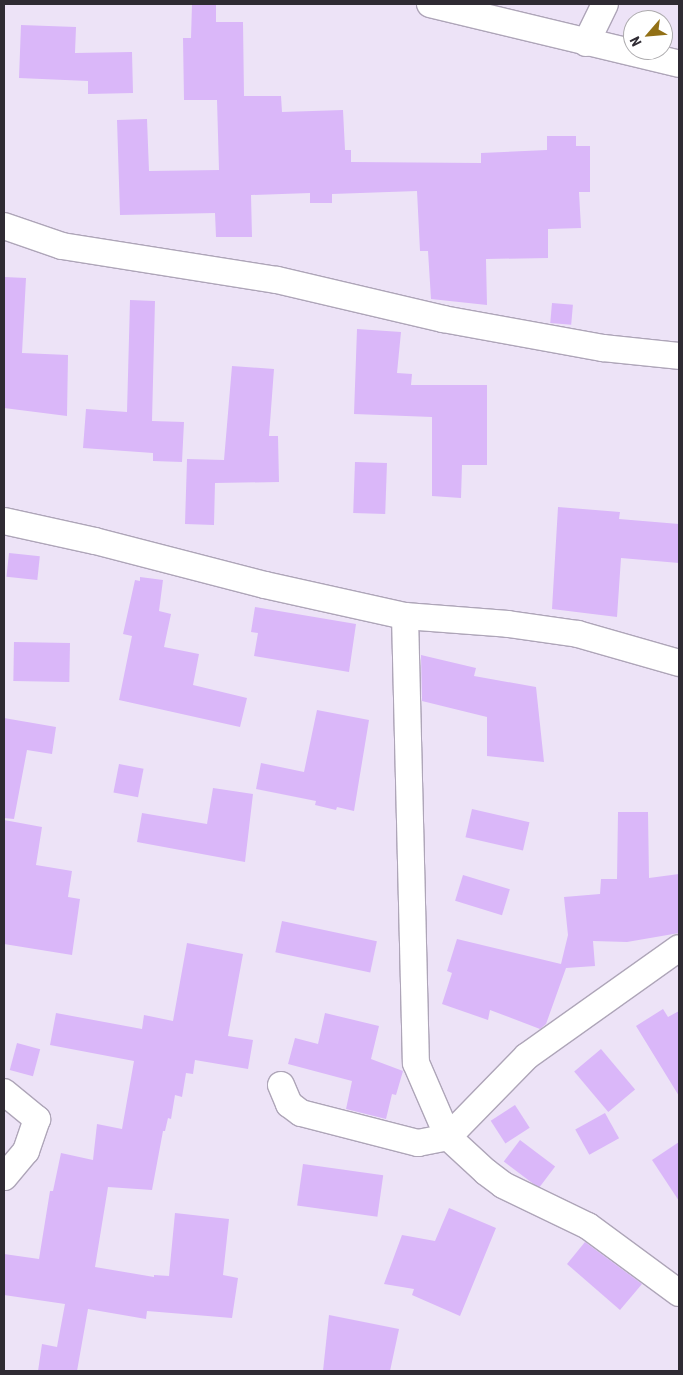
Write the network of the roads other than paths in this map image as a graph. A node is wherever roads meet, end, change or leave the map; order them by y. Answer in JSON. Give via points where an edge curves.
{"nodes":[{"id":1,"x":430,"y":4,"type":"edge"},
{"id":2,"x":605,"y":4,"type":"edge"},
{"id":3,"x":586,"y":44,"type":"junction"},
{"id":4,"x":679,"y":64,"type":"edge"},
{"id":5,"x":4,"y":226,"type":"edge"},
{"id":6,"x":679,"y":356,"type":"edge"},
{"id":7,"x":4,"y":521,"type":"edge"},
{"id":8,"x":405,"y":616,"type":"junction"},
{"id":9,"x":679,"y":663,"type":"edge"},
{"id":10,"x":679,"y":948,"type":"edge"},
{"id":11,"x":281,"y":1085,"type":"dead end"},
{"id":12,"x":4,"y":1092,"type":"edge"},
{"id":13,"x":448,"y":1137,"type":"junction"},
{"id":14,"x":4,"y":1177,"type":"edge"},
{"id":15,"x":679,"y":1292,"type":"edge"}],
"edges":[{"from":1,"to":3,"type":"street"},
{"from":2,"to":3,"type":"street"},
{"from":3,"to":4,"type":"street"},
{"from":5,"to":6,"type":"street","via":[[62,246],[277,280],[443,319],[593,346]]},
{"from":7,"to":8,"type":"street"},
{"from":8,"to":9,"type":"street","via":[[508,624],[578,634]]},
{"from":8,"to":13,"type":"street","via":[[416,1064]]},
{"from":10,"to":13,"type":"street","via":[[527,1056]]},
{"from":11,"to":13,"type":"street","via":[[289,1104],[301,1113],[418,1143]]},
{"from":12,"to":14,"type":"street","via":[[37,1119],[26,1151]]},
{"from":13,"to":15,"type":"street","via":[[503,1185],[588,1226]]}]}
